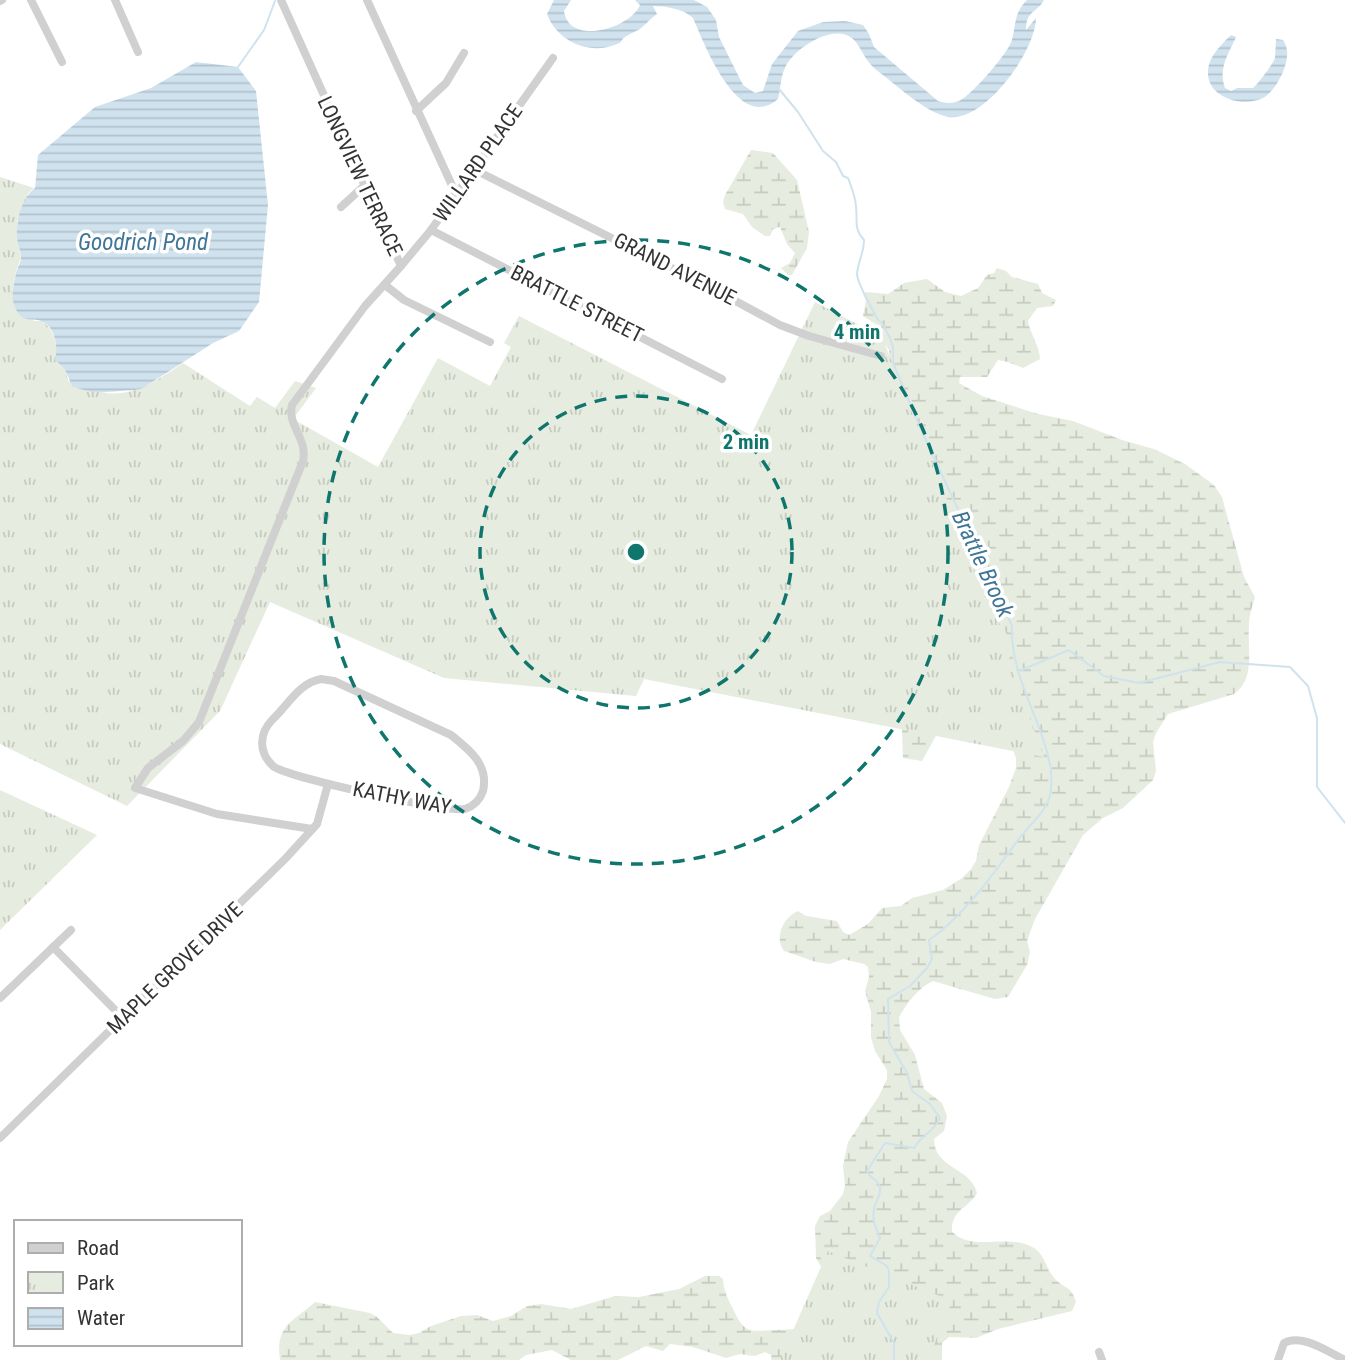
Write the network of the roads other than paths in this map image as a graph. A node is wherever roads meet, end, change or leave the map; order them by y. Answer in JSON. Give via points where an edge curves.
{"nodes":[{"id":1,"x":32,"y":0,"type":"edge"},
{"id":2,"x":114,"y":0,"type":"edge"},
{"id":3,"x":281,"y":0,"type":"edge"},
{"id":4,"x":367,"y":0,"type":"edge"},
{"id":5,"x":138,"y":52,"type":"dead end"},
{"id":6,"x":464,"y":53,"type":"dead end"},
{"id":7,"x":553,"y":58,"type":"dead end"},
{"id":8,"x":62,"y":62,"type":"dead end"},
{"id":9,"x":416,"y":111,"type":"junction"},
{"id":10,"x":473,"y":169,"type":"junction"},
{"id":11,"x":363,"y":186,"type":"junction"},
{"id":12,"x":455,"y":192,"type":"junction"},
{"id":13,"x":341,"y":207,"type":"dead end"},
{"id":14,"x":431,"y":230,"type":"junction"},
{"id":15,"x":401,"y":266,"type":"junction"},
{"id":16,"x":385,"y":285,"type":"junction"},
{"id":17,"x":490,"y":342,"type":"dead end"},
{"id":18,"x":881,"y":356,"type":"dead end"},
{"id":19,"x":722,"y":379,"type":"dead end"},
{"id":20,"x":328,"y":784,"type":"junction"},
{"id":21,"x":312,"y":829,"type":"junction"},
{"id":22,"x":71,"y":930,"type":"dead end"},
{"id":23,"x":53,"y":947,"type":"junction"},
{"id":24,"x":0,"y":998,"type":"edge"},
{"id":25,"x":123,"y":1018,"type":"junction"},
{"id":26,"x":0,"y":1138,"type":"edge"},
{"id":27,"x":1278,"y":1360,"type":"edge"},
{"id":28,"x":1345,"y":1360,"type":"edge"}],
"edges":[{"from":1,"to":8,"type":"street"},
{"from":2,"to":5,"type":"street"},
{"from":3,"to":11,"type":"street","name":"LONGVIEW TERRACE"},
{"from":4,"to":9,"type":"street"},
{"from":6,"to":9,"type":"street","via":[[453,75]]},
{"from":7,"to":10,"type":"street","name":"WILLARD PLACE"},
{"from":9,"to":12,"type":"street"},
{"from":10,"to":12,"type":"street","name":"WILLARD PLACE"},
{"from":10,"to":18,"type":"street","name":"GRAND AVENUE","via":[[780,325]]},
{"from":11,"to":13,"type":"street"},
{"from":11,"to":15,"type":"street","name":"LONGVIEW TERRACE"},
{"from":12,"to":14,"type":"street","name":"WILLARD PLACE"},
{"from":14,"to":15,"type":"street","name":"WILLARD PLACE"},
{"from":14,"to":19,"type":"street","name":"BRATTLE STREET"},
{"from":15,"to":16,"type":"street","name":"LONGVIEW TERRACE"},
{"from":16,"to":17,"type":"street","via":[[404,300]]},
{"from":16,"to":21,"type":"street","name":"LONGVIEW TERRACE","via":[[291,407],[303,444],[303,461],[209,703],[200,722],[148,768],[135,788],[217,814]]},
{"from":20,"to":20,"type":"street","name":"KATHY WAY","via":[[274,767],[262,744],[267,725],[307,683],[321,679],[451,735],[480,763],[485,780],[478,802],[455,810]]},
{"from":20,"to":21,"type":"street","name":"MAPLE GROVE DRIVE"},
{"from":21,"to":25,"type":"street","name":"MAPLE GROVE DRIVE"},
{"from":22,"to":23,"type":"street"},
{"from":23,"to":24,"type":"street"},
{"from":23,"to":25,"type":"street"},
{"from":25,"to":26,"type":"street","name":"MAPLE GROVE DRIVE"},
{"from":27,"to":28,"type":"street","via":[[1284,1343],[1293,1340]]}]}
